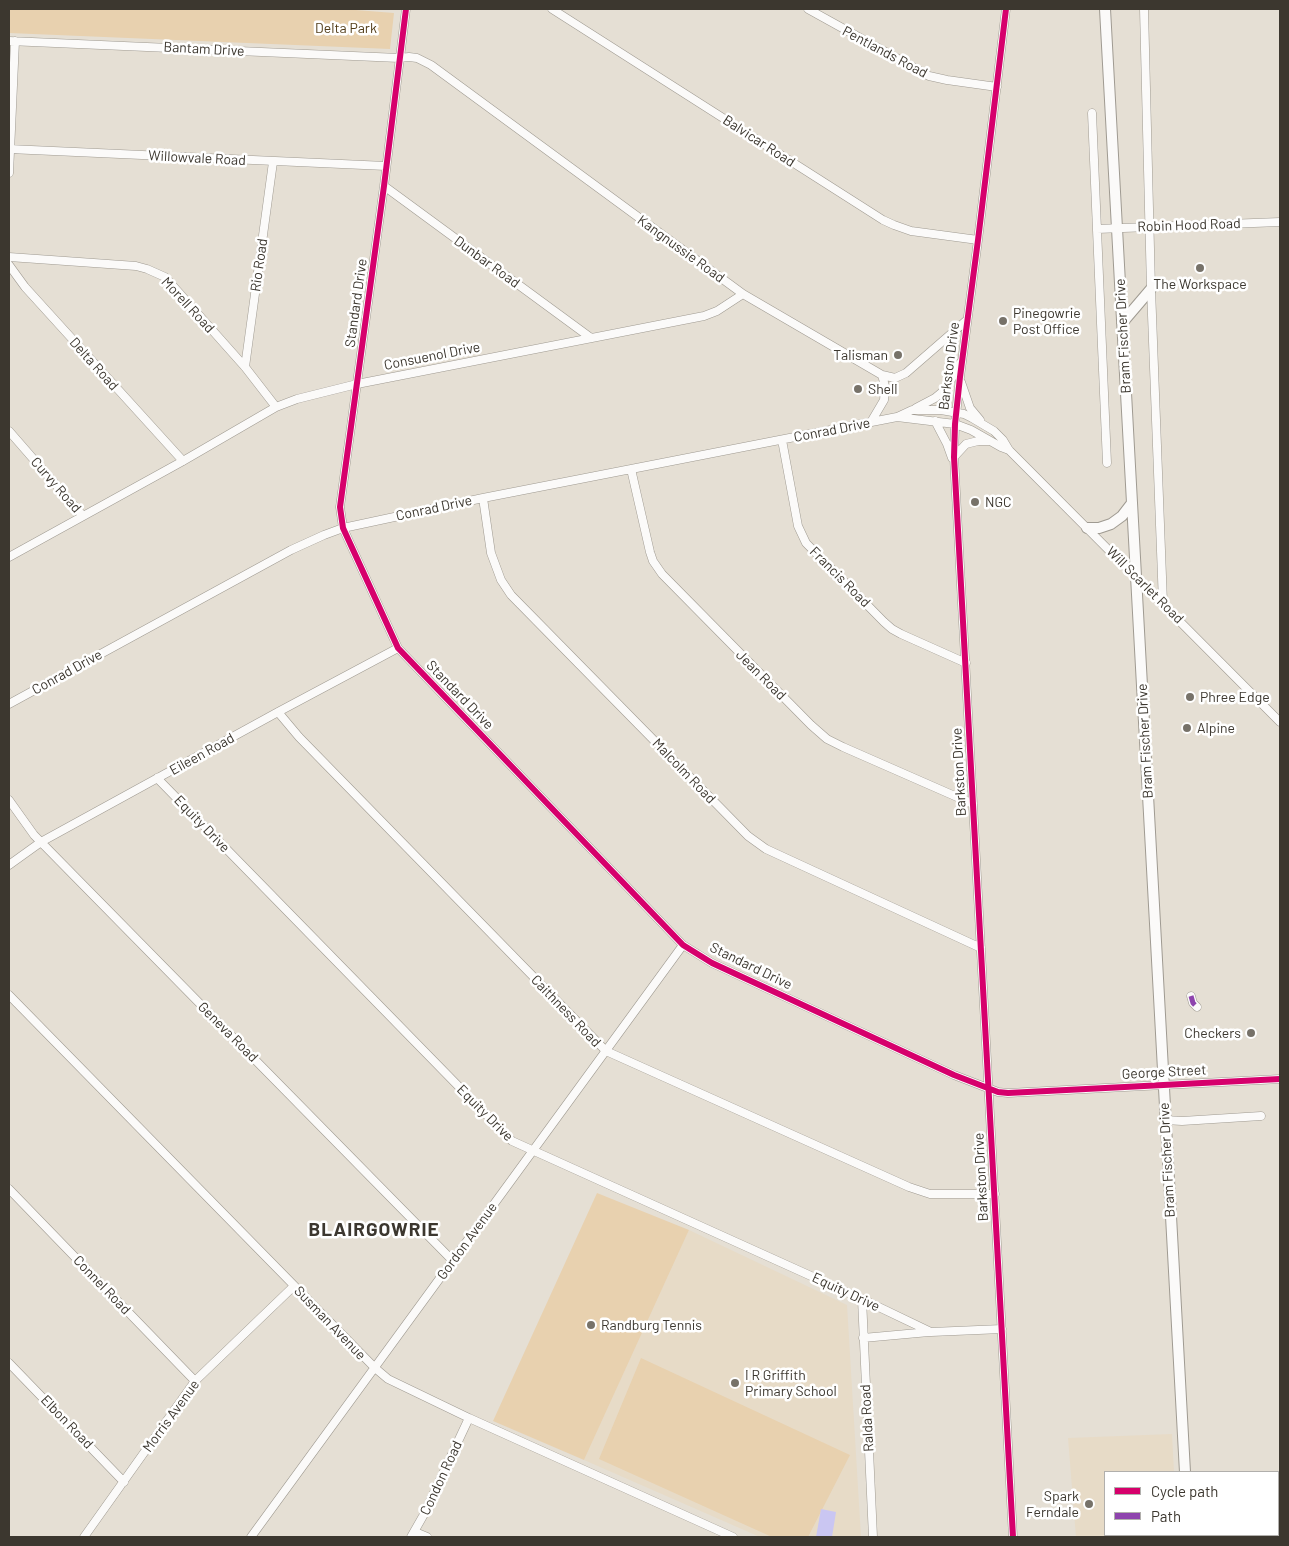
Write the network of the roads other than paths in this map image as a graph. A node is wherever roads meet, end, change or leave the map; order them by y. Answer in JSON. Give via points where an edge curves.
{"nodes":[{"id":1,"x":406,"y":9,"type":"edge"},
{"id":2,"x":552,"y":9,"type":"edge"},
{"id":3,"x":808,"y":9,"type":"edge"},
{"id":4,"x":1006,"y":9,"type":"edge"},
{"id":5,"x":1106,"y":9,"type":"edge"},
{"id":6,"x":1144,"y":9,"type":"edge"},
{"id":7,"x":12,"y":41,"type":"edge"},
{"id":8,"x":399,"y":58,"type":"junction"},
{"id":9,"x":997,"y":87,"type":"junction"},
{"id":10,"x":1092,"y":113,"type":"dead end"},
{"id":11,"x":9,"y":149,"type":"edge"},
{"id":12,"x":273,"y":162,"type":"junction"},
{"id":13,"x":386,"y":166,"type":"junction"},
{"id":14,"x":9,"y":173,"type":"edge"},
{"id":15,"x":384,"y":186,"type":"junction"},
{"id":16,"x":1280,"y":222,"type":"edge"},
{"id":17,"x":1149,"y":226,"type":"junction"},
{"id":18,"x":1118,"y":228,"type":"junction"},
{"id":19,"x":1097,"y":229,"type":"junction"},
{"id":20,"x":978,"y":240,"type":"junction"},
{"id":21,"x":9,"y":257,"type":"edge"},
{"id":22,"x":9,"y":265,"type":"edge"},
{"id":23,"x":1151,"y":289,"type":"junction"},
{"id":24,"x":743,"y":294,"type":"junction"},
{"id":25,"x":967,"y":320,"type":"junction"},
{"id":26,"x":1122,"y":323,"type":"junction"},
{"id":27,"x":591,"y":338,"type":"junction"},
{"id":28,"x":962,"y":359,"type":"junction"},
{"id":29,"x":245,"y":368,"type":"junction"},
{"id":30,"x":882,"y":375,"type":"junction"},
{"id":31,"x":960,"y":377,"type":"junction"},
{"id":32,"x":358,"y":384,"type":"junction"},
{"id":33,"x":276,"y":407,"type":"junction"},
{"id":34,"x":912,"y":410,"type":"junction"},
{"id":35,"x":956,"y":413,"type":"junction"},
{"id":36,"x":897,"y":417,"type":"junction"},
{"id":37,"x":934,"y":421,"type":"junction"},
{"id":38,"x":871,"y":422,"type":"junction"},
{"id":39,"x":955,"y":424,"type":"junction"},
{"id":40,"x":985,"y":425,"type":"junction"},
{"id":41,"x":9,"y":431,"type":"edge"},
{"id":42,"x":782,"y":440,"type":"junction"},
{"id":43,"x":990,"y":441,"type":"junction"},
{"id":44,"x":1009,"y":450,"type":"junction"},
{"id":45,"x":954,"y":461,"type":"junction"},
{"id":46,"x":182,"y":462,"type":"junction"},
{"id":47,"x":1107,"y":463,"type":"dead end"},
{"id":48,"x":631,"y":469,"type":"junction"},
{"id":49,"x":482,"y":498,"type":"junction"},
{"id":50,"x":1132,"y":503,"type":"junction"},
{"id":51,"x":83,"y":516,"type":"junction"},
{"id":52,"x":343,"y":528,"type":"junction"},
{"id":53,"x":1088,"y":528,"type":"junction"},
{"id":54,"x":9,"y":557,"type":"edge"},
{"id":55,"x":1137,"y":577,"type":"junction"},
{"id":56,"x":1163,"y":603,"type":"junction"},
{"id":57,"x":398,"y":648,"type":"junction"},
{"id":58,"x":966,"y":662,"type":"junction"},
{"id":59,"x":9,"y":704,"type":"edge"},
{"id":60,"x":278,"y":712,"type":"junction"},
{"id":61,"x":1280,"y":722,"type":"edge"},
{"id":62,"x":157,"y":778,"type":"junction"},
{"id":63,"x":9,"y":800,"type":"edge"},
{"id":64,"x":973,"y":804,"type":"junction"},
{"id":65,"x":41,"y":842,"type":"junction"},
{"id":66,"x":9,"y":865,"type":"edge"},
{"id":67,"x":682,"y":945,"type":"junction"},
{"id":68,"x":981,"y":948,"type":"junction"},
{"id":69,"x":9,"y":995,"type":"edge"},
{"id":70,"x":1191,"y":996,"type":"dead end"},
{"id":71,"x":1197,"y":1007,"type":"dead end"},
{"id":72,"x":606,"y":1051,"type":"junction"},
{"id":73,"x":1280,"y":1079,"type":"edge"},
{"id":74,"x":1163,"y":1085,"type":"junction"},
{"id":75,"x":988,"y":1089,"type":"junction"},
{"id":76,"x":1049,"y":1091,"type":"joint"},
{"id":77,"x":1261,"y":1116,"type":"dead end"},
{"id":78,"x":1166,"y":1120,"type":"junction"},
{"id":79,"x":533,"y":1150,"type":"junction"},
{"id":80,"x":9,"y":1189,"type":"edge"},
{"id":81,"x":994,"y":1194,"type":"junction"},
{"id":82,"x":453,"y":1260,"type":"junction"},
{"id":83,"x":294,"y":1286,"type":"junction"},
{"id":84,"x":862,"y":1299,"type":"junction"},
{"id":85,"x":1002,"y":1329,"type":"junction"},
{"id":86,"x":931,"y":1332,"type":"junction"},
{"id":87,"x":863,"y":1338,"type":"junction"},
{"id":88,"x":9,"y":1363,"type":"edge"},
{"id":89,"x":375,"y":1368,"type":"junction"},
{"id":90,"x":195,"y":1381,"type":"junction"},
{"id":91,"x":469,"y":1418,"type":"junction"},
{"id":92,"x":1185,"y":1471,"type":"edge"},
{"id":93,"x":124,"y":1482,"type":"junction"},
{"id":94,"x":413,"y":1534,"type":"edge"},
{"id":95,"x":84,"y":1537,"type":"edge"},
{"id":96,"x":251,"y":1537,"type":"edge"},
{"id":97,"x":427,"y":1537,"type":"edge"},
{"id":98,"x":733,"y":1537,"type":"edge"},
{"id":99,"x":873,"y":1537,"type":"edge"},
{"id":100,"x":1013,"y":1537,"type":"edge"}],
"edges":[{"from":1,"to":8,"type":"street","name":"Standard Drive"},
{"from":2,"to":20,"type":"street","name":"Balvicar Road","via":[[883,220],[911,231]]},
{"from":3,"to":9,"type":"street","name":"Pentlands Road","via":[[929,76]]},
{"from":4,"to":9,"type":"street","name":"Barkston Drive"},
{"from":5,"to":18,"type":"main road","name":"Bram Fischer Drive"},
{"from":6,"to":17,"type":"street","name":"Bram Fischer Drive"},
{"from":7,"to":8,"type":"street","name":"Bantam Drive"},
{"from":7,"to":11,"type":"street"},
{"from":8,"to":13,"type":"street","name":"Standard Drive"},
{"from":8,"to":24,"type":"street","name":"Kangnussie Road","via":[[414,57],[431,65]]},
{"from":9,"to":20,"type":"street","name":"Barkston Drive"},
{"from":10,"to":19,"type":"street","name":"Bram Fischer Drive"},
{"from":11,"to":12,"type":"street","name":"Willowvale Road"},
{"from":11,"to":14,"type":"street"},
{"from":12,"to":13,"type":"street","name":"Willowvale Road"},
{"from":12,"to":29,"type":"street","name":"Rio Road"},
{"from":13,"to":15,"type":"street","name":"Standard Drive"},
{"from":15,"to":27,"type":"street","name":"Dunbar Road"},
{"from":15,"to":32,"type":"street","name":"Standard Drive"},
{"from":16,"to":17,"type":"street","name":"Robin Hood Road"},
{"from":17,"to":18,"type":"street","name":"Robin Hood Road"},
{"from":17,"to":23,"type":"street","name":"Bram Fischer Drive"},
{"from":18,"to":19,"type":"street","name":"Robin Hood Road"},
{"from":18,"to":26,"type":"main road","name":"Bram Fischer Drive"},
{"from":19,"to":47,"type":"street","name":"Bram Fischer Drive"},
{"from":20,"to":25,"type":"street","name":"Barkston Drive"},
{"from":21,"to":29,"type":"street","name":"Morell Road","via":[[136,266],[158,273]]},
{"from":22,"to":46,"type":"street","name":"Delta Road"},
{"from":23,"to":26,"type":"main road"},
{"from":23,"to":56,"type":"street","name":"Bram Fischer Drive"},
{"from":24,"to":27,"type":"street","name":"Consuenol Drive","via":[[704,316]]},
{"from":24,"to":30,"type":"street","name":"Kangnussie Road"},
{"from":25,"to":28,"type":"street","name":"Barkston Drive"},
{"from":25,"to":30,"type":"street","via":[[906,373],[895,378]]},
{"from":26,"to":50,"type":"main road","name":"Bram Fischer Drive"},
{"from":27,"to":32,"type":"street","name":"Consuenol Drive"},
{"from":28,"to":31,"type":"street","name":"Barkston Drive"},
{"from":28,"to":34,"type":"street","via":[[941,393]]},
{"from":29,"to":33,"type":"street","name":"Morell Road"},
{"from":30,"to":38,"type":"street","via":[[884,400]]},
{"from":31,"to":35,"type":"street","name":"Barkston Drive"},
{"from":31,"to":40,"type":"street","via":[[970,408]]},
{"from":32,"to":33,"type":"street","name":"Consuenol Drive"},
{"from":32,"to":52,"type":"street","name":"Standard Drive","via":[[340,507]]},
{"from":33,"to":46,"type":"street","name":"Consuenol Drive"},
{"from":34,"to":35,"type":"street","name":"Conrad Drive"},
{"from":34,"to":36,"type":"street","name":"Conrad Drive"},
{"from":35,"to":39,"type":"street","name":"Barkston Drive"},
{"from":35,"to":40,"type":"street","name":"Will Scarlet Road"},
{"from":36,"to":37,"type":"street","name":"Conrad Drive"},
{"from":36,"to":38,"type":"street","name":"Conrad Drive"},
{"from":37,"to":39,"type":"street","name":"Conrad Drive"},
{"from":37,"to":45,"type":"street"},
{"from":38,"to":42,"type":"street","name":"Conrad Drive"},
{"from":39,"to":43,"type":"street","name":"Will Scarlet Road"},
{"from":39,"to":45,"type":"street","name":"Barkston Drive"},
{"from":40,"to":44,"type":"street","name":"Will Scarlet Road","via":[[999,435]]},
{"from":41,"to":51,"type":"street","name":"Curvy Road"},
{"from":42,"to":48,"type":"street","name":"Conrad Drive"},
{"from":42,"to":58,"type":"street","name":"Francis Road","via":[[794,512],[806,543],[892,628]]},
{"from":43,"to":44,"type":"street","name":"Will Scarlet Road"},
{"from":43,"to":45,"type":"street","via":[[966,444]]},
{"from":44,"to":53,"type":"street","name":"Will Scarlet Road"},
{"from":45,"to":58,"type":"street","name":"Barkston Drive"},
{"from":46,"to":51,"type":"street","name":"Consuenol Drive"},
{"from":48,"to":49,"type":"street","name":"Conrad Drive"},
{"from":48,"to":64,"type":"street","name":"Jean Road","via":[[650,552],[662,574],[811,725],[827,739]]},
{"from":49,"to":52,"type":"street","name":"Conrad Drive"},
{"from":49,"to":68,"type":"street","name":"Malcolm Road","via":[[491,553],[501,580],[511,595],[748,836],[766,849]]},
{"from":50,"to":53,"type":"main road","via":[[1111,524]]},
{"from":50,"to":55,"type":"main road","name":"Bram Fischer Drive"},
{"from":51,"to":54,"type":"street","name":"Consuenol Drive"},
{"from":52,"to":57,"type":"street","name":"Standard Drive"},
{"from":52,"to":59,"type":"street","name":"Conrad Drive","via":[[291,550]]},
{"from":53,"to":55,"type":"street","name":"Will Scarlet Road"},
{"from":55,"to":56,"type":"street","name":"Will Scarlet Road"},
{"from":55,"to":74,"type":"main road","name":"Bram Fischer Drive"},
{"from":56,"to":61,"type":"street","name":"Will Scarlet Road"},
{"from":57,"to":60,"type":"street","name":"Eileen Road"},
{"from":57,"to":67,"type":"street","name":"Standard Drive"},
{"from":58,"to":64,"type":"street","name":"Barkston Drive"},
{"from":60,"to":62,"type":"street","name":"Eileen Road"},
{"from":60,"to":72,"type":"street","name":"Caithness Road"},
{"from":62,"to":65,"type":"street","name":"Eileen Road"},
{"from":62,"to":79,"type":"street","name":"Equity Drive","via":[[509,1139]]},
{"from":63,"to":65,"type":"street","name":"Geneva Road"},
{"from":64,"to":68,"type":"street","name":"Barkston Drive"},
{"from":65,"to":66,"type":"street","name":"Eileen Road"},
{"from":65,"to":82,"type":"street","name":"Geneva Road"},
{"from":67,"to":72,"type":"street","name":"Gordon Avenue"},
{"from":67,"to":75,"type":"street","name":"Standard Drive","via":[[780,995]]},
{"from":68,"to":75,"type":"street","name":"Barkston Drive"},
{"from":69,"to":83,"type":"street","name":"Susman Avenue"},
{"from":70,"to":71,"type":"street"},
{"from":72,"to":79,"type":"street","name":"Gordon Avenue"},
{"from":72,"to":81,"type":"street","name":"Caithness Road","via":[[916,1190],[936,1194]]},
{"from":73,"to":74,"type":"street","name":"George Street"},
{"from":74,"to":76,"type":"street","name":"George Street"},
{"from":74,"to":78,"type":"main road","name":"Bram Fischer Drive"},
{"from":75,"to":76,"type":"street","name":"Standard Drive","via":[[1008,1093]]},
{"from":75,"to":81,"type":"street","name":"Barkston Drive"},
{"from":77,"to":78,"type":"street"},
{"from":78,"to":92,"type":"main road","name":"Bram Fischer Drive"},
{"from":79,"to":82,"type":"street","name":"Gordon Avenue"},
{"from":79,"to":84,"type":"street","name":"Equity Drive"},
{"from":80,"to":90,"type":"street","name":"Connel Road"},
{"from":81,"to":85,"type":"street","name":"Barkston Drive"},
{"from":82,"to":89,"type":"street","name":"Gordon Avenue"},
{"from":83,"to":89,"type":"street","name":"Susman Avenue"},
{"from":83,"to":90,"type":"street","name":"Morris Avenue"},
{"from":84,"to":86,"type":"street","name":"Equity Drive"},
{"from":84,"to":87,"type":"street","name":"Ralda Road"},
{"from":85,"to":86,"type":"street","name":"Equity Drive"},
{"from":85,"to":100,"type":"street","name":"Barkston Drive"},
{"from":86,"to":87,"type":"street","name":"Equity Drive"},
{"from":87,"to":99,"type":"street","name":"Ralda Road"},
{"from":88,"to":93,"type":"street","name":"Elbon Road"},
{"from":89,"to":91,"type":"street","name":"Susman Avenue","via":[[388,1379]]},
{"from":89,"to":96,"type":"street","name":"Gordon Avenue"},
{"from":90,"to":93,"type":"street","name":"Morris Avenue"},
{"from":91,"to":94,"type":"street","name":"Condon Road"},
{"from":91,"to":98,"type":"street","name":"Susman Avenue"},
{"from":93,"to":95,"type":"street","name":"Morris Avenue"},
{"from":94,"to":97,"type":"street"}]}
